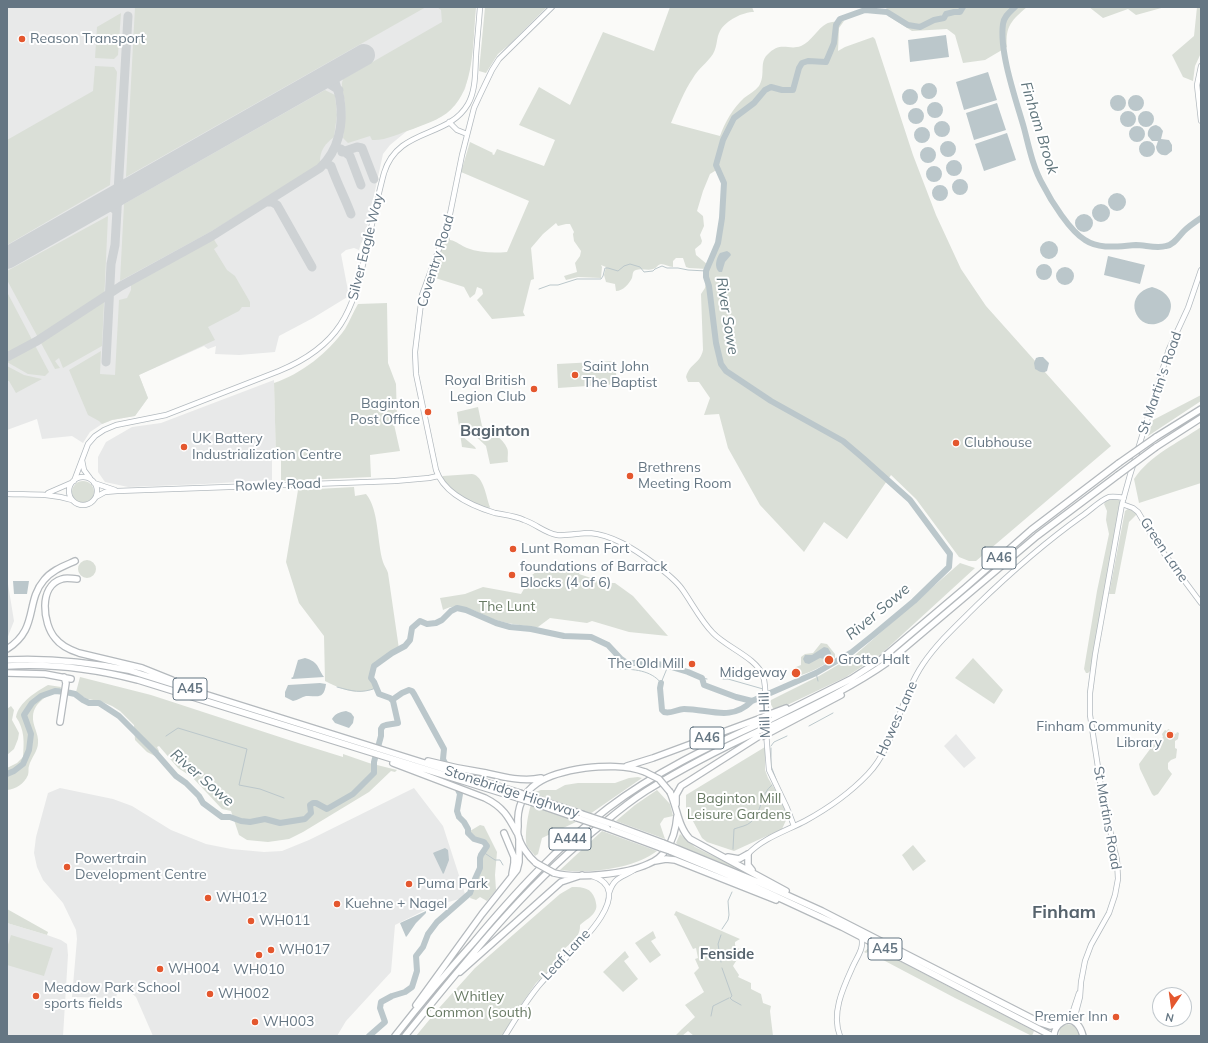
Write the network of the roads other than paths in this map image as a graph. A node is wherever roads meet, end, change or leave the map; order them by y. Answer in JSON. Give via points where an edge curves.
{"nodes":[{"id":1,"x":480,"y":7,"type":"edge"},
{"id":2,"x":552,"y":7,"type":"edge"},
{"id":3,"x":1201,"y":66,"type":"edge"},
{"id":4,"x":1201,"y":121,"type":"edge"},
{"id":5,"x":449,"y":122,"type":"junction"},
{"id":6,"x":467,"y":134,"type":"junction"},
{"id":7,"x":1201,"y":270,"type":"edge"},
{"id":8,"x":1201,"y":409,"type":"edge"},
{"id":9,"x":1201,"y":418,"type":"edge"},
{"id":10,"x":82,"y":458,"type":"junction"},
{"id":11,"x":438,"y":476,"type":"junction"},
{"id":12,"x":92,"y":481,"type":"junction"},
{"id":13,"x":72,"y":482,"type":"junction"},
{"id":14,"x":117,"y":491,"type":"junction"},
{"id":15,"x":7,"y":494,"type":"edge"},
{"id":16,"x":47,"y":494,"type":"junction"},
{"id":17,"x":96,"y":497,"type":"junction"},
{"id":18,"x":1124,"y":498,"type":"junction"},
{"id":19,"x":72,"y":500,"type":"junction"},
{"id":20,"x":1122,"y":504,"type":"junction"},
{"id":21,"x":621,"y":543,"type":"joint"},
{"id":22,"x":75,"y":561,"type":"dead end"},
{"id":23,"x":78,"y":579,"type":"dead end"},
{"id":24,"x":1201,"y":603,"type":"edge"},
{"id":25,"x":913,"y":642,"type":"junction"},
{"id":26,"x":7,"y":649,"type":"edge"},
{"id":27,"x":7,"y":660,"type":"edge"},
{"id":28,"x":7,"y":666,"type":"edge"},
{"id":29,"x":7,"y":673,"type":"edge"},
{"id":30,"x":71,"y":679,"type":"dead end"},
{"id":31,"x":65,"y":680,"type":"junction"},
{"id":32,"x":195,"y":691,"type":"junction"},
{"id":33,"x":818,"y":696,"type":"joint"},
{"id":34,"x":795,"y":714,"type":"joint"},
{"id":35,"x":761,"y":720,"type":"junction"},
{"id":36,"x":60,"y":722,"type":"dead end"},
{"id":37,"x":769,"y":730,"type":"junction"},
{"id":38,"x":761,"y":734,"type":"junction"},
{"id":39,"x":369,"y":750,"type":"junction"},
{"id":40,"x":384,"y":754,"type":"junction"},
{"id":41,"x":624,"y":766,"type":"junction"},
{"id":42,"x":452,"y":770,"type":"junction"},
{"id":43,"x":547,"y":776,"type":"junction"},
{"id":44,"x":519,"y":796,"type":"junction"},
{"id":45,"x":676,"y":806,"type":"junction"},
{"id":46,"x":678,"y":814,"type":"junction"},
{"id":47,"x":794,"y":826,"type":"junction"},
{"id":48,"x":504,"y":833,"type":"dead end"},
{"id":49,"x":518,"y":837,"type":"junction"},
{"id":50,"x":671,"y":849,"type":"junction"},
{"id":51,"x":748,"y":854,"type":"junction"},
{"id":52,"x":722,"y":857,"type":"junction"},
{"id":53,"x":652,"y":862,"type":"junction"},
{"id":54,"x":640,"y":867,"type":"junction"},
{"id":55,"x":756,"y":874,"type":"junction"},
{"id":56,"x":586,"y":875,"type":"junction"},
{"id":57,"x":512,"y":876,"type":"junction"},
{"id":58,"x":609,"y":893,"type":"junction"},
{"id":59,"x":804,"y":903,"type":"junction"},
{"id":60,"x":795,"y":906,"type":"junction"},
{"id":61,"x":861,"y":937,"type":"junction"},
{"id":62,"x":872,"y":943,"type":"junction"},
{"id":63,"x":860,"y":951,"type":"junction"},
{"id":64,"x":455,"y":975,"type":"junction"},
{"id":65,"x":1080,"y":990,"type":"junction"},
{"id":66,"x":411,"y":1016,"type":"junction"},
{"id":67,"x":1062,"y":1023,"type":"junction"},
{"id":68,"x":1077,"y":1024,"type":"junction"},
{"id":69,"x":396,"y":1036,"type":"edge"},
{"id":70,"x":405,"y":1036,"type":"edge"},
{"id":71,"x":505,"y":1036,"type":"edge"},
{"id":72,"x":840,"y":1036,"type":"edge"},
{"id":73,"x":1053,"y":1036,"type":"edge"},
{"id":74,"x":1083,"y":1036,"type":"edge"}],
"edges":[{"from":1,"to":5,"type":"street","name":"Silver Eagle Way","via":[[472,95],[462,112]]},
{"from":2,"to":6,"type":"street","name":"Coventry Road","via":[[499,59],[474,108]]},
{"from":3,"to":4,"type":"street","via":[[1198,85]]},
{"from":5,"to":6,"type":"street","via":[[457,130]]},
{"from":5,"to":10,"type":"street","name":"Silver Eagle Way","via":[[408,142],[397,149],[390,158],[382,181],[356,293],[343,320],[324,344],[292,366],[190,406],[166,415],[110,427],[95,436]]},
{"from":6,"to":11,"type":"street","name":"Coventry Road","via":[[448,224],[422,295],[416,341],[416,380]]},
{"from":7,"to":18,"type":"street","name":"St Martin's Road","via":[[1188,308],[1169,349]]},
{"from":8,"to":33,"type":"highway","number":"A46","bridge":true,"via":[[1156,437],[1031,530],[880,660]]},
{"from":9,"to":25,"type":"highway","number":"A46","bridge":true,"via":[[1118,474],[1037,536]]},
{"from":10,"to":12,"type":"street","via":[[84,470]]},
{"from":10,"to":13,"type":"street","name":"Silver Eagle Way"},
{"from":11,"to":14,"type":"street","name":"Rowley Road","via":[[395,481]]},
{"from":11,"to":21,"type":"street","name":"Coventry Road","via":[[464,501],[484,509],[526,520],[556,535],[591,533]]},
{"from":12,"to":13,"type":"street","via":[[81,478]]},
{"from":12,"to":14,"type":"street","name":"Rowley Road"},
{"from":12,"to":17,"type":"street","via":[[97,490]]},
{"from":13,"to":16,"type":"street"},
{"from":13,"to":19,"type":"street","via":[[69,490]]},
{"from":14,"to":17,"type":"street","name":"Rowley Road","via":[[105,492]]},
{"from":15,"to":16,"type":"street"},
{"from":16,"to":19,"type":"street"},
{"from":17,"to":19,"type":"street","via":[[91,503],[84,505]]},
{"from":18,"to":20,"type":"street","name":"St Martins Road"},
{"from":18,"to":47,"type":"street","name":"Howes Lane","via":[[1109,497],[1093,507],[1032,555],[952,629],[928,657],[913,681],[886,748],[873,769],[839,799]]},
{"from":20,"to":24,"type":"street","name":"Green Lane","via":[[1138,512],[1157,544]]},
{"from":20,"to":65,"type":"street","name":"St Martins Road","via":[[1095,650],[1089,705],[1103,800],[1117,860],[1118,879],[1112,906],[1085,961]]},
{"from":21,"to":47,"type":"street","name":"Mill Hill","via":[[673,578],[712,633],[760,670],[764,678],[768,770]]},
{"from":22,"to":26,"type":"highway","via":[[56,569],[43,581],[28,626],[18,641]]},
{"from":23,"to":32,"type":"highway","via":[[60,579],[47,594],[45,614],[56,639],[69,649],[142,668]]},
{"from":25,"to":34,"type":"highway","number":"A46","via":[[871,674]]},
{"from":25,"to":37,"type":"highway","number":"A46","via":[[890,664],[832,701]]},
{"from":27,"to":32,"type":"highway","name":"Stonebridge Highway","number":"A45","via":[[50,659],[100,665]]},
{"from":28,"to":39,"type":"highway","name":"Stonebridge Highway","number":"A45","via":[[68,667],[118,675]]},
{"from":29,"to":31,"type":"highway","via":[[45,674]]},
{"from":30,"to":31,"type":"highway"},
{"from":31,"to":36,"type":"highway"},
{"from":32,"to":39,"type":"highway","name":"Stonebridge Highway","number":"A45"},
{"from":33,"to":35,"type":"highway","number":"A444","bridge":true},
{"from":34,"to":37,"type":"highway","number":"A444"},
{"from":35,"to":41,"type":"highway","number":"A46"},
{"from":35,"to":66,"type":"highway","number":"A444","via":[[657,775],[608,808],[568,841],[504,907]]},
{"from":37,"to":38,"type":"highway","number":"A444","bridge":true},
{"from":38,"to":45,"type":"highway","number":"A46","via":[[681,786],[676,794]]},
{"from":38,"to":64,"type":"highway","number":"A444","via":[[706,757],[646,792],[593,831],[537,882]]},
{"from":39,"to":40,"type":"highway","name":"Stonebridge Highway","number":"A45"},
{"from":40,"to":42,"type":"highway","name":"Stonebridge Highway","number":"A45"},
{"from":40,"to":44,"type":"highway","name":"Stonebridge Highway","number":"A45","via":[[445,776]]},
{"from":40,"to":49,"type":"highway","via":[[485,798],[502,808]]},
{"from":41,"to":43,"type":"highway","via":[[588,768]]},
{"from":41,"to":45,"type":"highway","bridge":true,"via":[[659,779],[670,792]]},
{"from":42,"to":43,"type":"highway","via":[[524,779]]},
{"from":42,"to":44,"type":"highway","name":"Stonebridge Highway","number":"A45"},
{"from":43,"to":49,"type":"highway","via":[[533,786],[521,803],[517,814]]},
{"from":44,"to":50,"type":"highway","name":"Stonebridge Highway","number":"A45","bridge":true},
{"from":45,"to":46,"type":"highway"},
{"from":46,"to":52,"type":"highway","number":"A45","via":[[690,839]]},
{"from":46,"to":53,"type":"highway","via":[[670,843]]},
{"from":47,"to":51,"type":"street","name":"Howes Lane","via":[[760,843]]},
{"from":48,"to":57,"type":"highway","via":[[514,857]]},
{"from":49,"to":56,"type":"highway","bridge":true,"via":[[527,853],[543,868],[564,875]]},
{"from":49,"to":57,"type":"highway","via":[[518,865]]},
{"from":50,"to":59,"type":"highway","name":"Stonebridge Highway","number":"A45","via":[[758,882]]},
{"from":50,"to":60,"type":"highway","name":"Stonebridge Highway","number":"A45"},
{"from":51,"to":52,"type":"highway","via":[[739,859]]},
{"from":51,"to":55,"type":"highway","via":[[748,865]]},
{"from":52,"to":55,"type":"highway","number":"A45"},
{"from":53,"to":54,"type":"highway"},
{"from":53,"to":60,"type":"highway","via":[[675,860]]},
{"from":54,"to":56,"type":"highway"},
{"from":54,"to":58,"type":"street","name":"Leaf Lane","via":[[615,880]]},
{"from":55,"to":59,"type":"highway","number":"A45"},
{"from":56,"to":58,"type":"street","via":[[602,881]]},
{"from":56,"to":64,"type":"highway","via":[[561,882]]},
{"from":57,"to":66,"type":"highway","via":[[415,1005]]},
{"from":58,"to":71,"type":"street","name":"Leaf Lane","via":[[608,903],[602,914],[576,948],[541,982]]},
{"from":59,"to":67,"type":"highway","name":"Stonebridge Highway","number":"A45","via":[[1041,1023],[1051,1026]]},
{"from":60,"to":61,"type":"highway","name":"Stonebridge Highway","number":"A45"},
{"from":61,"to":62,"type":"highway","name":"Stonebridge Highway","number":"A45"},
{"from":61,"to":63,"type":"street"},
{"from":62,"to":63,"type":"street"},
{"from":62,"to":73,"type":"highway","name":"Stonebridge Highway","number":"A45"},
{"from":63,"to":72,"type":"street","via":[[838,1005],[836,1023]]},
{"from":64,"to":70,"type":"highway","number":"A444"},
{"from":65,"to":67,"type":"street","name":"St Martins Road","via":[[1072,1014]]},
{"from":65,"to":68,"type":"street","name":"St Martins Road","via":[[1075,1016]]},
{"from":66,"to":69,"type":"highway","number":"A444"},
{"from":67,"to":68,"type":"highway","name":"Stonebridge Highway","via":[[1070,1021]]},
{"from":67,"to":73,"type":"highway","via":[[1056,1028]]},
{"from":68,"to":74,"type":"highway"}]}
